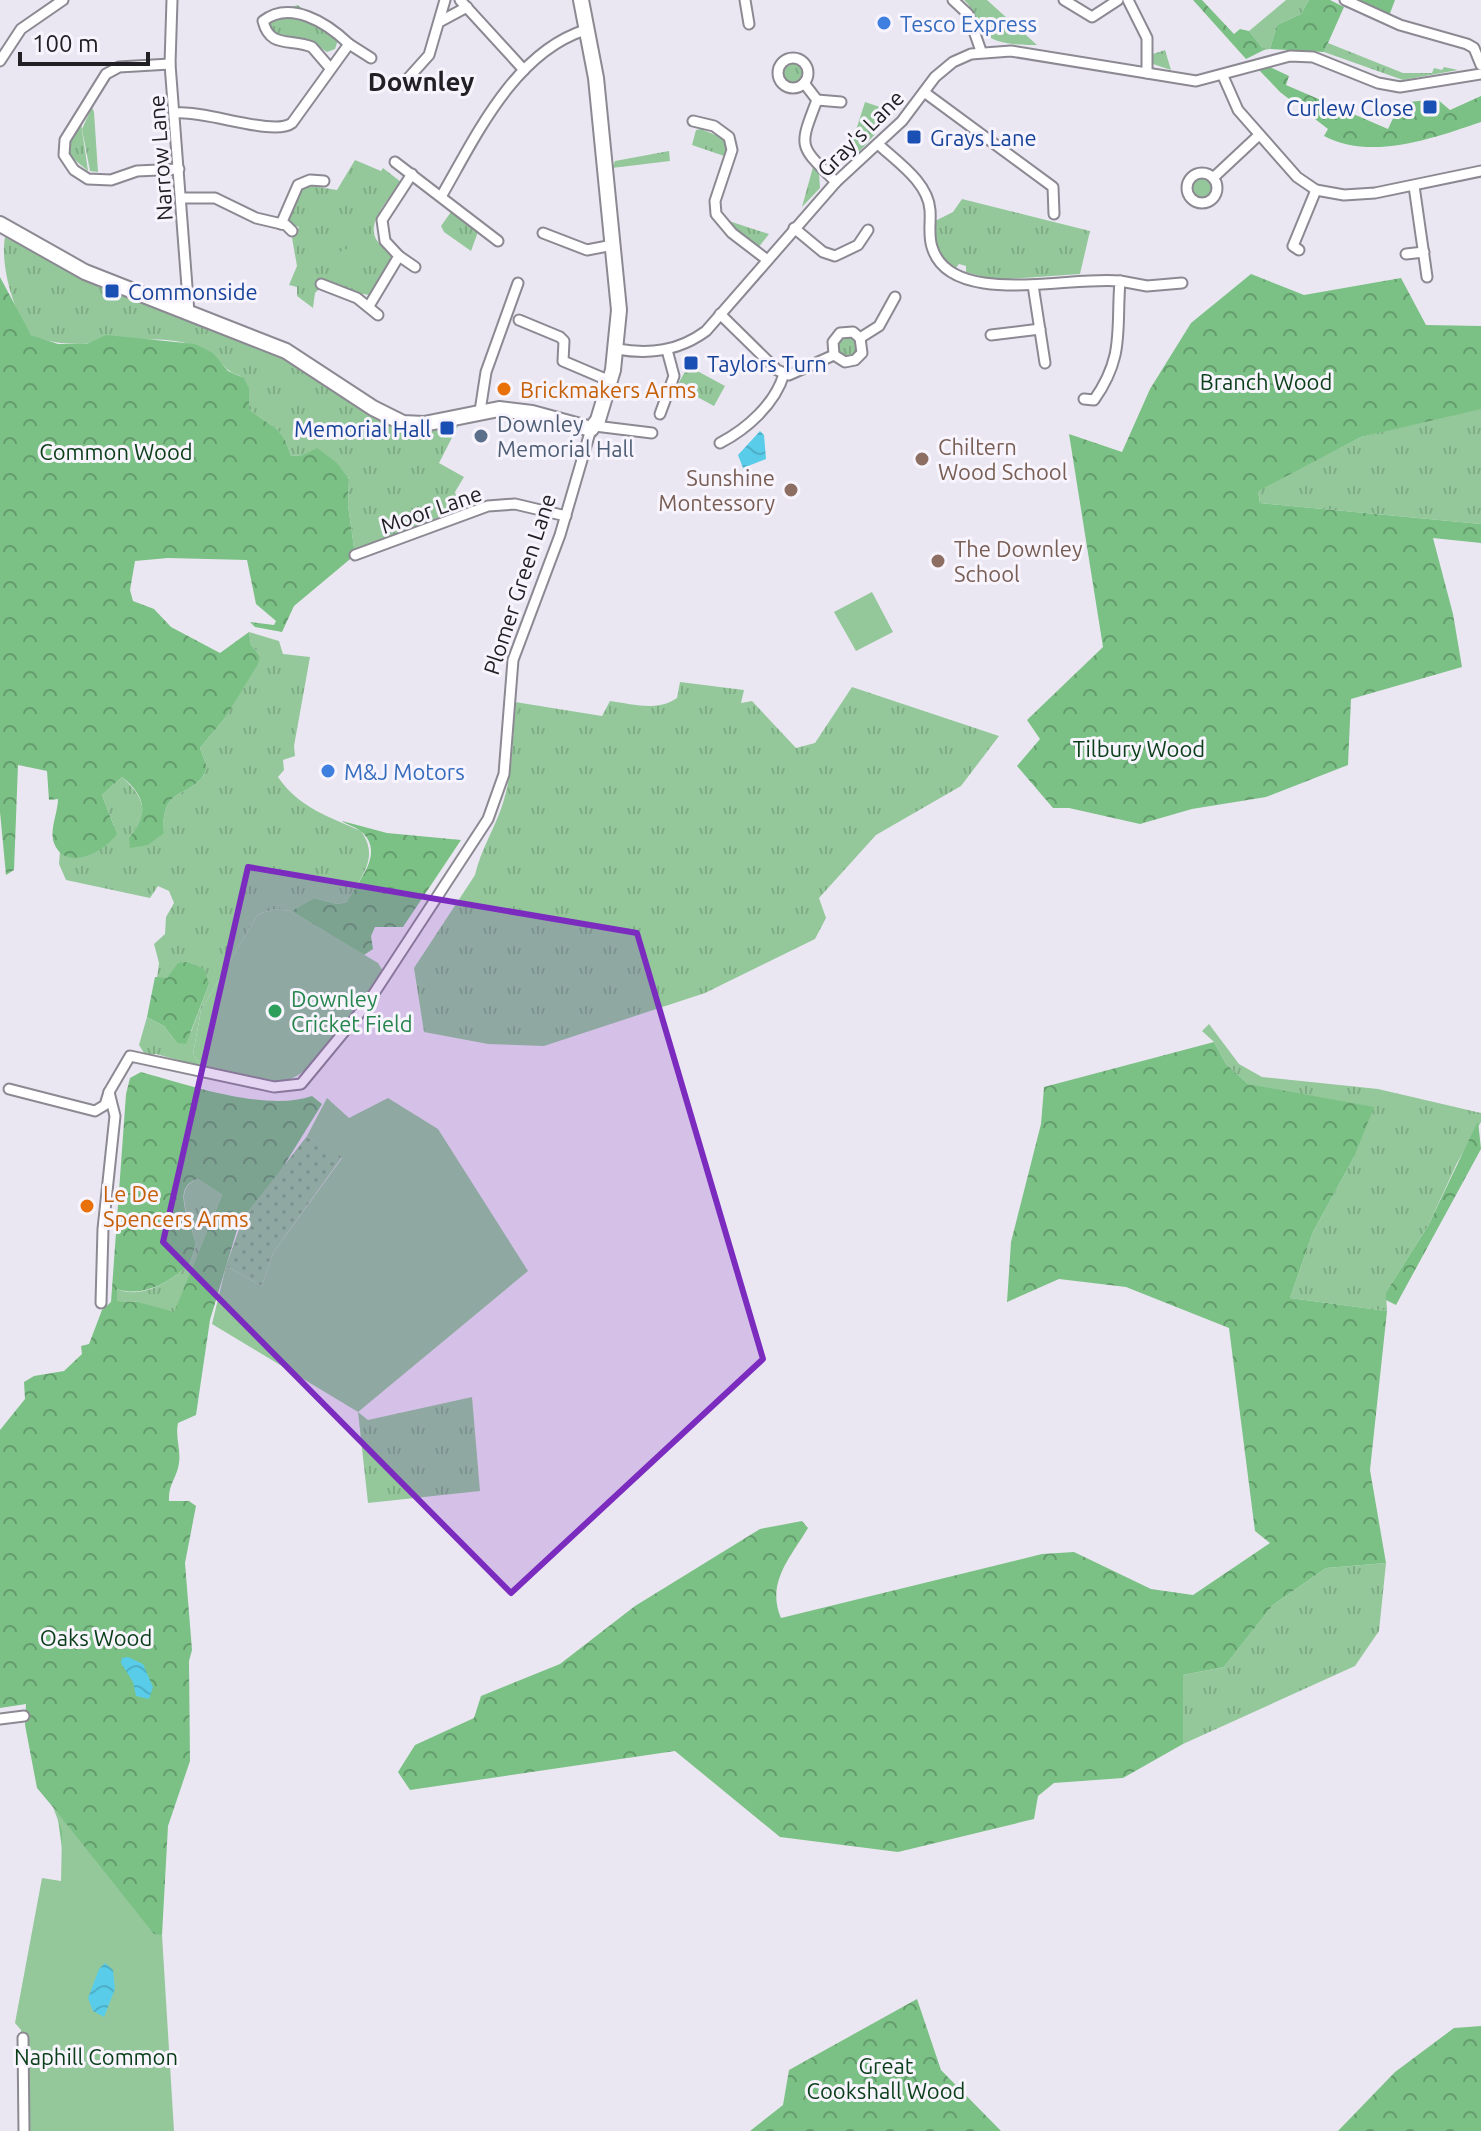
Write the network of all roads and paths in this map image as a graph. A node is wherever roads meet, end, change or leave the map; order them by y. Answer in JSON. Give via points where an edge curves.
{"nodes":[{"id":1,"x":63,"y":0,"type":"edge"},
{"id":2,"x":172,"y":0,"type":"edge"},
{"id":3,"x":445,"y":0,"type":"edge"},
{"id":4,"x":581,"y":0,"type":"edge"},
{"id":5,"x":745,"y":0,"type":"edge"},
{"id":6,"x":953,"y":0,"type":"edge"},
{"id":7,"x":1064,"y":0,"type":"edge"},
{"id":8,"x":1118,"y":0,"type":"edge"},
{"id":9,"x":1128,"y":0,"type":"edge"},
{"id":10,"x":1345,"y":0,"type":"edge"},
{"id":11,"x":463,"y":3,"type":"edge"},
{"id":12,"x":441,"y":21,"type":"junction"},
{"id":13,"x":749,"y":24,"type":"dead end"},
{"id":14,"x":585,"y":30,"type":"junction"},
{"id":15,"x":349,"y":44,"type":"junction"},
{"id":16,"x":981,"y":51,"type":"junction"},
{"id":17,"x":371,"y":58,"type":"dead end"},
{"id":18,"x":0,"y":61,"type":"edge"},
{"id":19,"x":170,"y":64,"type":"junction"},
{"id":20,"x":1481,"y":65,"type":"edge"},
{"id":21,"x":330,"y":68,"type":"junction"},
{"id":22,"x":524,"y":70,"type":"junction"},
{"id":23,"x":1147,"y":73,"type":"junction"},
{"id":24,"x":1481,"y":74,"type":"edge"},
{"id":25,"x":1223,"y":76,"type":"junction"},
{"id":26,"x":804,"y":83,"type":"dead end"},
{"id":27,"x":403,"y":84,"type":"dead end"},
{"id":28,"x":924,"y":92,"type":"junction"},
{"id":29,"x":817,"y":100,"type":"junction"},
{"id":30,"x":841,"y":102,"type":"dead end"},
{"id":31,"x":176,"y":113,"type":"junction"},
{"id":32,"x":693,"y":121,"type":"dead end"},
{"id":33,"x":1259,"y":135,"type":"junction"},
{"id":34,"x":878,"y":144,"type":"junction"},
{"id":35,"x":395,"y":162,"type":"dead end"},
{"id":36,"x":179,"y":169,"type":"junction"},
{"id":37,"x":1481,"y":171,"type":"edge"},
{"id":38,"x":412,"y":174,"type":"junction"},
{"id":39,"x":1213,"y":178,"type":"dead end"},
{"id":40,"x":324,"y":181,"type":"dead end"},
{"id":41,"x":836,"y":182,"type":"junction"},
{"id":42,"x":1414,"y":186,"type":"junction"},
{"id":43,"x":1316,"y":190,"type":"junction"},
{"id":44,"x":442,"y":195,"type":"junction"},
{"id":45,"x":182,"y":198,"type":"junction"},
{"id":46,"x":1054,"y":214,"type":"dead end"},
{"id":47,"x":0,"y":224,"type":"edge"},
{"id":48,"x":281,"y":224,"type":"junction"},
{"id":49,"x":794,"y":228,"type":"junction"},
{"id":50,"x":868,"y":230,"type":"dead end"},
{"id":51,"x":292,"y":231,"type":"dead end"},
{"id":52,"x":498,"y":241,"type":"dead end"},
{"id":53,"x":613,"y":245,"type":"junction"},
{"id":54,"x":547,"y":247,"type":"dead end"},
{"id":55,"x":1299,"y":250,"type":"dead end"},
{"id":56,"x":1424,"y":252,"type":"junction"},
{"id":57,"x":1406,"y":254,"type":"dead end"},
{"id":58,"x":399,"y":256,"type":"junction"},
{"id":59,"x":766,"y":259,"type":"junction"},
{"id":60,"x":415,"y":267,"type":"dead end"},
{"id":61,"x":1427,"y":277,"type":"dead end"},
{"id":62,"x":1120,"y":281,"type":"junction"},
{"id":63,"x":1183,"y":282,"type":"dead end"},
{"id":64,"x":518,"y":283,"type":"dead end"},
{"id":65,"x":321,"y":284,"type":"dead end"},
{"id":66,"x":1033,"y":285,"type":"junction"},
{"id":67,"x":895,"y":297,"type":"dead end"},
{"id":68,"x":369,"y":306,"type":"junction"},
{"id":69,"x":189,"y":313,"type":"junction"},
{"id":70,"x":720,"y":314,"type":"junction"},
{"id":71,"x":378,"y":315,"type":"dead end"},
{"id":72,"x":519,"y":320,"type":"dead end"},
{"id":73,"x":1040,"y":329,"type":"junction"},
{"id":74,"x":991,"y":335,"type":"dead end"},
{"id":75,"x":860,"y":338,"type":"junction"},
{"id":76,"x":617,"y":349,"type":"junction"},
{"id":77,"x":667,"y":350,"type":"junction"},
{"id":78,"x":834,"y":355,"type":"junction"},
{"id":79,"x":1045,"y":363,"type":"dead end"},
{"id":80,"x":784,"y":374,"type":"junction"},
{"id":81,"x":610,"y":381,"type":"junction"},
{"id":82,"x":1093,"y":401,"type":"dead end"},
{"id":83,"x":480,"y":411,"type":"junction"},
{"id":84,"x":660,"y":414,"type":"dead end"},
{"id":85,"x":593,"y":428,"type":"junction"},
{"id":86,"x":652,"y":433,"type":"dead end"},
{"id":87,"x":720,"y":443,"type":"dead end"},
{"id":88,"x":566,"y":516,"type":"junction"},
{"id":89,"x":355,"y":555,"type":"dead end"},
{"id":90,"x":9,"y":1089,"type":"dead end"},
{"id":91,"x":109,"y":1092,"type":"junction"},
{"id":92,"x":101,"y":1303,"type":"dead end"},
{"id":93,"x":24,"y":1716,"type":"dead end"},
{"id":94,"x":0,"y":1719,"type":"edge"},
{"id":95,"x":23,"y":2038,"type":"dead end"},
{"id":96,"x":24,"y":2131,"type":"edge"}],
"edges":[{"from":1,"to":18,"type":"street","via":[[21,29]]},
{"from":2,"to":19,"type":"street","name":"Narrow Lane"},
{"from":3,"to":12,"type":"street"},
{"from":4,"to":14,"type":"street","name":"Plomer Green Lane"},
{"from":5,"to":13,"type":"street"},
{"from":6,"to":16,"type":"street","via":[[968,14]]},
{"from":7,"to":8,"type":"street","via":[[1092,17]]},
{"from":9,"to":23,"type":"street","via":[[1147,38]]},
{"from":10,"to":20,"type":"street","via":[[1400,25],[1467,44]]},
{"from":11,"to":12,"type":"street"},
{"from":11,"to":22,"type":"street"},
{"from":12,"to":27,"type":"street","via":[[429,55]]},
{"from":14,"to":22,"type":"street"},
{"from":14,"to":53,"type":"street","name":"Plomer Green Lane","via":[[593,48]]},
{"from":15,"to":17,"type":"street"},
{"from":15,"to":21,"type":"street"},
{"from":15,"to":21,"type":"street","via":[[308,6],[289,3],[270,11],[263,21],[271,38],[312,47]]},
{"from":16,"to":23,"type":"street","name":"Gray's Lane"},
{"from":16,"to":28,"type":"street","name":"Gray's Lane","via":[[953,62]]},
{"from":19,"to":31,"type":"street","name":"Narrow Lane"},
{"from":19,"to":36,"type":"street","via":[[119,67],[106,74],[65,140],[64,155],[88,179]]},
{"from":21,"to":31,"type":"street","via":[[287,127]]},
{"from":22,"to":44,"type":"street","via":[[489,116]]},
{"from":23,"to":25,"type":"street","name":"Gray's Lane","via":[[1196,81]]},
{"from":24,"to":25,"type":"street","name":"Gray's Lane","via":[[1400,87],[1302,56],[1266,60]]},
{"from":25,"to":33,"type":"street","via":[[1231,101]]},
{"from":26,"to":29,"type":"street"},
{"from":28,"to":34,"type":"street","name":"Gray's Lane"},
{"from":28,"to":46,"type":"street","via":[[1053,187]]},
{"from":29,"to":30,"type":"street"},
{"from":29,"to":41,"type":"street","via":[[804,147]]},
{"from":31,"to":36,"type":"street","name":"Narrow Lane"},
{"from":32,"to":59,"type":"street","via":[[729,137],[732,150],[715,201],[716,214]]},
{"from":33,"to":39,"type":"street"},
{"from":33,"to":43,"type":"street"},
{"from":34,"to":41,"type":"street","name":"Gray's Lane"},
{"from":34,"to":66,"type":"street","via":[[925,192],[931,246],[942,263],[981,282]]},
{"from":35,"to":38,"type":"street"},
{"from":36,"to":45,"type":"street","name":"Narrow Lane"},
{"from":37,"to":42,"type":"street"},
{"from":38,"to":44,"type":"street"},
{"from":38,"to":58,"type":"street","via":[[382,220],[385,241]]},
{"from":40,"to":48,"type":"street","via":[[298,185]]},
{"from":41,"to":49,"type":"street","name":"Gray's Lane"},
{"from":42,"to":43,"type":"street","via":[[1359,195]]},
{"from":42,"to":56,"type":"street"},
{"from":43,"to":55,"type":"street","via":[[1293,246]]},
{"from":44,"to":52,"type":"street"},
{"from":45,"to":48,"type":"street","via":[[215,198]]},
{"from":45,"to":69,"type":"street","name":"Narrow Lane"},
{"from":47,"to":69,"type":"street","via":[[85,272]]},
{"from":48,"to":51,"type":"street"},
{"from":49,"to":50,"type":"street","via":[[835,256],[858,245]]},
{"from":49,"to":59,"type":"street","name":"Gray's Lane"},
{"from":53,"to":54,"type":"street","via":[[587,250],[547,235]]},
{"from":53,"to":76,"type":"street","name":"Plomer Green Lane"},
{"from":56,"to":57,"type":"street"},
{"from":56,"to":61,"type":"street"},
{"from":58,"to":60,"type":"street"},
{"from":58,"to":68,"type":"street"},
{"from":59,"to":70,"type":"street","name":"Gray's Lane"},
{"from":62,"to":63,"type":"street","via":[[1147,286]]},
{"from":62,"to":66,"type":"street","via":[[1072,279]]},
{"from":62,"to":82,"type":"street","via":[[1125,344]]},
{"from":64,"to":83,"type":"street","via":[[486,372]]},
{"from":65,"to":68,"type":"street"},
{"from":66,"to":73,"type":"street"},
{"from":67,"to":75,"type":"street","via":[[879,326]]},
{"from":68,"to":71,"type":"street"},
{"from":69,"to":83,"type":"street","via":[[286,351],[403,423]]},
{"from":70,"to":77,"type":"street","name":"Gray's Lane","via":[[694,340]]},
{"from":70,"to":80,"type":"street"},
{"from":72,"to":81,"type":"street","via":[[560,337],[563,361],[569,366]]},
{"from":73,"to":74,"type":"street"},
{"from":73,"to":79,"type":"street"},
{"from":75,"to":78,"type":"street","via":[[848,332],[837,335]]},
{"from":75,"to":78,"type":"street","via":[[862,353],[855,360],[845,362]]},
{"from":76,"to":77,"type":"street","name":"Gray's Lane"},
{"from":76,"to":81,"type":"street","name":"Plomer Green Lane"},
{"from":77,"to":84,"type":"street","via":[[674,376]]},
{"from":78,"to":80,"type":"street"},
{"from":80,"to":87,"type":"street","via":[[756,416]]},
{"from":81,"to":85,"type":"street","name":"Plomer Green Lane"},
{"from":83,"to":85,"type":"street","via":[[532,413]]},
{"from":85,"to":86,"type":"street"},
{"from":85,"to":88,"type":"street","name":"Plomer Green Lane"},
{"from":88,"to":89,"type":"street","name":"Moor Lane","via":[[515,504],[488,506]]},
{"from":88,"to":91,"type":"street","name":"Plomer Green Lane","via":[[513,660],[504,774],[488,819],[358,1015],[296,1087],[210,1076],[130,1056]]},
{"from":90,"to":91,"type":"street","via":[[95,1111],[105,1105]]},
{"from":91,"to":92,"type":"street","via":[[115,1116]]},
{"from":93,"to":94,"type":"street"},
{"from":95,"to":96,"type":"street"}]}
